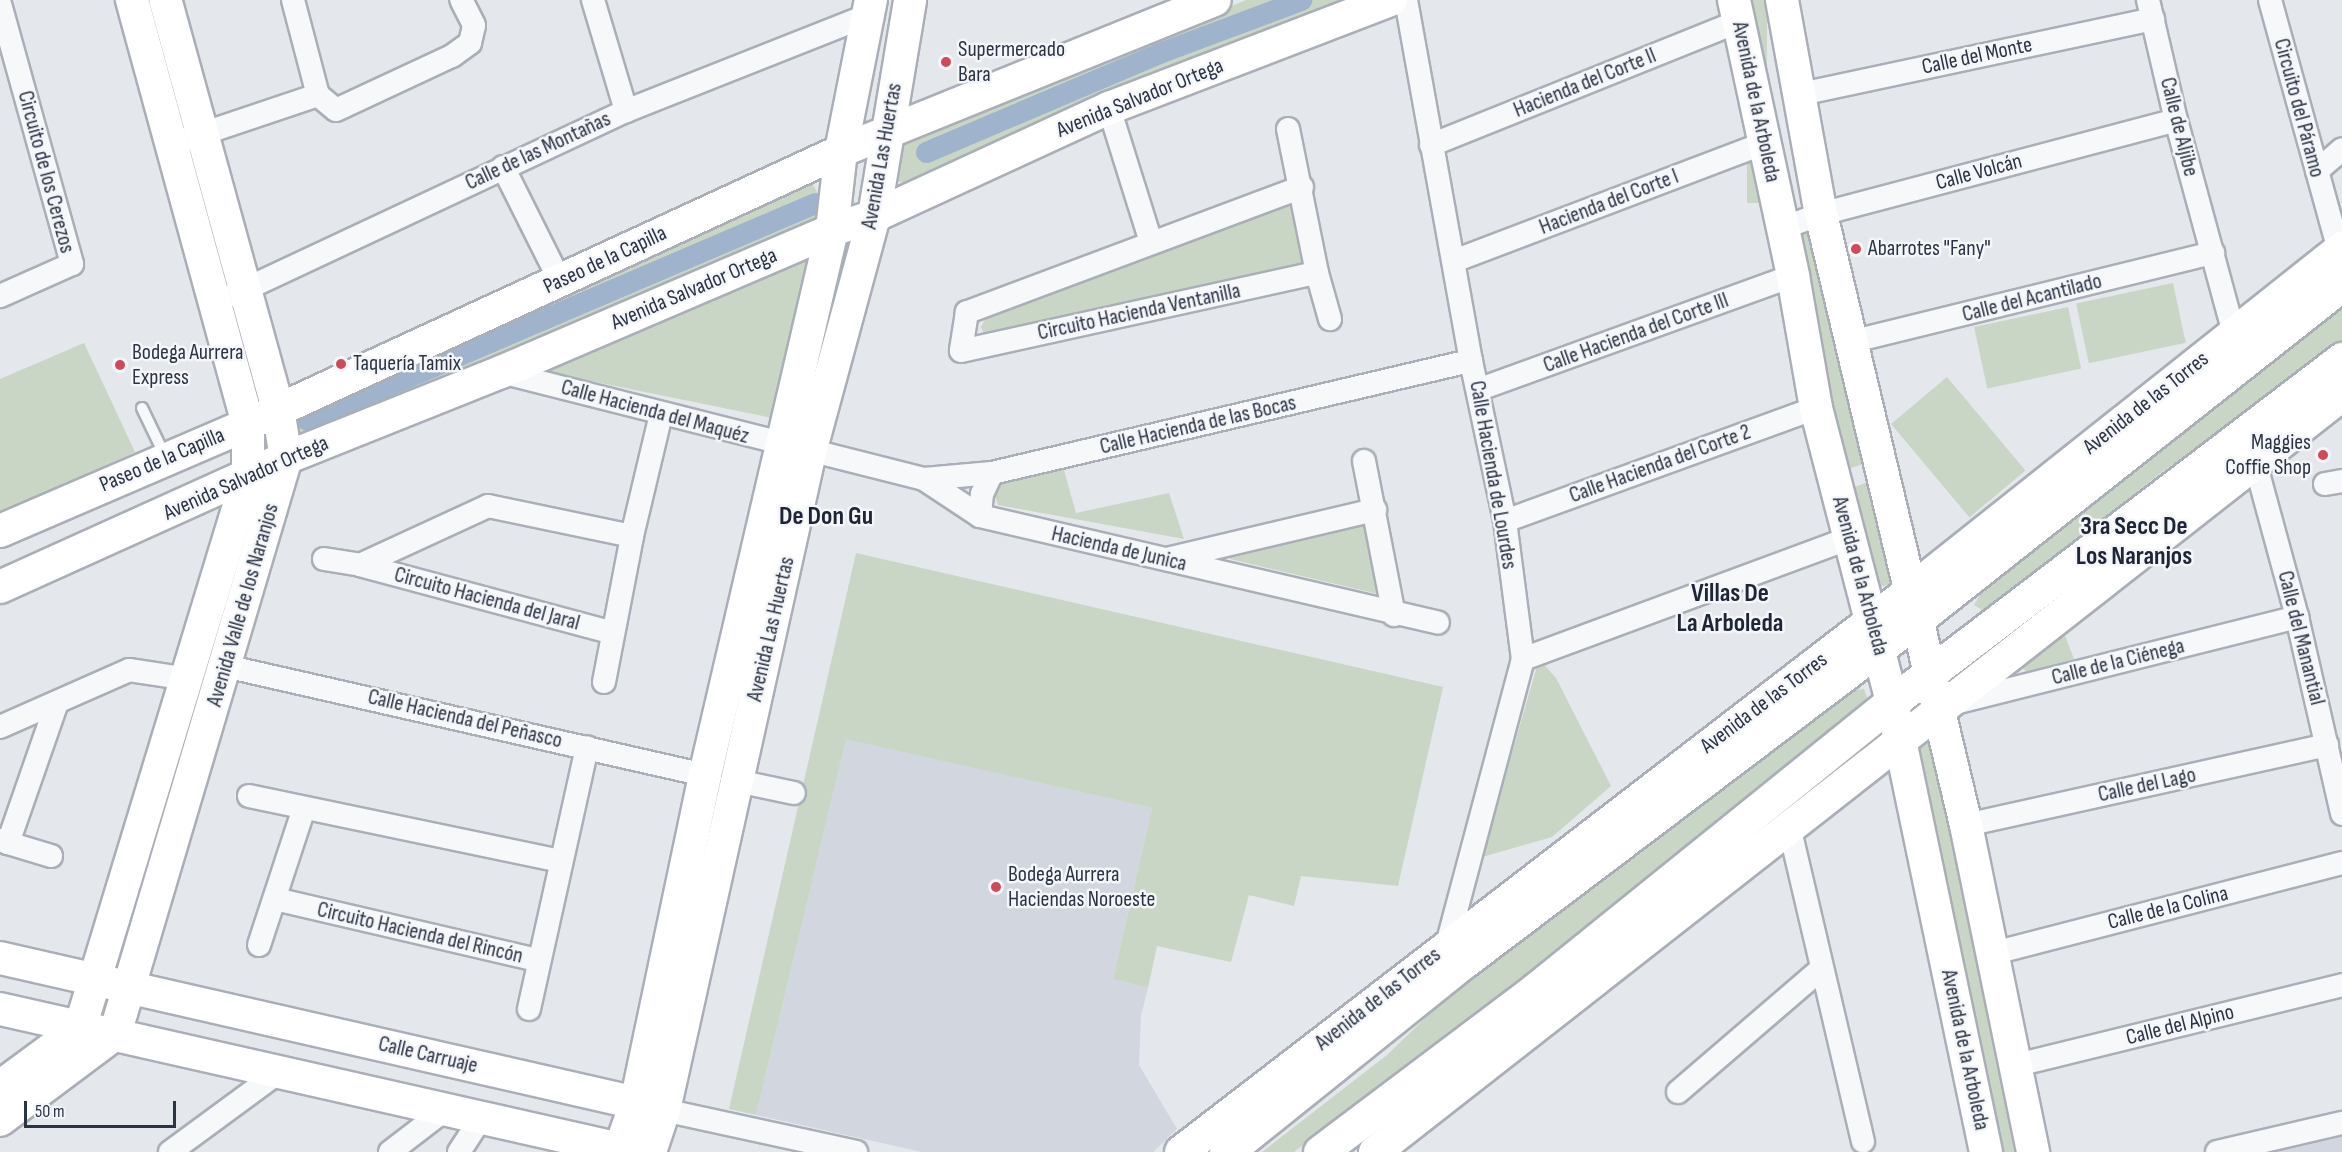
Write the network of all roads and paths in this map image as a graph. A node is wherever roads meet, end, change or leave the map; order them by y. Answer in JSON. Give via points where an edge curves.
{"nodes":[{"id":1,"x":132,"y":0,"type":"edge"},
{"id":2,"x":165,"y":0,"type":"edge"},
{"id":3,"x":293,"y":0,"type":"edge"},
{"id":4,"x":462,"y":0,"type":"edge"},
{"id":5,"x":593,"y":0,"type":"edge"},
{"id":6,"x":910,"y":0,"type":"edge"},
{"id":7,"x":1215,"y":0,"type":"edge"},
{"id":8,"x":1391,"y":0,"type":"edge"},
{"id":9,"x":1406,"y":0,"type":"edge"},
{"id":10,"x":1782,"y":0,"type":"edge"},
{"id":11,"x":2270,"y":0,"type":"edge"},
{"id":12,"x":0,"y":4,"type":"edge"},
{"id":13,"x":870,"y":8,"type":"edge"},
{"id":14,"x":2151,"y":9,"type":"edge"},
{"id":15,"x":1737,"y":11,"type":"edge"},
{"id":16,"x":1801,"y":94,"type":"junction"},
{"id":17,"x":318,"y":95,"type":"junction"},
{"id":18,"x":1109,"y":108,"type":"junction"},
{"id":19,"x":626,"y":111,"type":"junction"},
{"id":20,"x":2176,"y":120,"type":"junction"},
{"id":21,"x":1288,"y":129,"type":"dead end"},
{"id":22,"x":203,"y":133,"type":"junction"},
{"id":23,"x":886,"y":134,"type":"junction"},
{"id":24,"x":1765,"y":143,"type":"junction"},
{"id":25,"x":1431,"y":145,"type":"junction"},
{"id":26,"x":169,"y":146,"type":"junction"},
{"id":27,"x":2342,"y":149,"type":"edge"},
{"id":28,"x":841,"y":151,"type":"junction"},
{"id":29,"x":503,"y":166,"type":"junction"},
{"id":30,"x":2317,"y":171,"type":"junction"},
{"id":31,"x":1302,"y":187,"type":"junction"},
{"id":32,"x":1821,"y":214,"type":"junction"},
{"id":33,"x":874,"y":216,"type":"junction"},
{"id":34,"x":1783,"y":228,"type":"junction"},
{"id":35,"x":832,"y":230,"type":"junction"},
{"id":36,"x":1151,"y":242,"type":"junction"},
{"id":37,"x":2340,"y":249,"type":"edge"},
{"id":38,"x":2213,"y":253,"type":"junction"},
{"id":39,"x":1454,"y":261,"type":"junction"},
{"id":40,"x":1317,"y":273,"type":"junction"},
{"id":41,"x":1793,"y":276,"type":"junction"},
{"id":42,"x":560,"y":280,"type":"junction"},
{"id":43,"x":2342,"y":284,"type":"edge"},
{"id":44,"x":244,"y":291,"type":"junction"},
{"id":45,"x":0,"y":296,"type":"edge"},
{"id":46,"x":214,"y":302,"type":"junction"},
{"id":47,"x":1330,"y":319,"type":"dead end"},
{"id":48,"x":2234,"y":333,"type":"junction"},
{"id":49,"x":1850,"y":342,"type":"junction"},
{"id":50,"x":2342,"y":359,"type":"edge"},
{"id":51,"x":1471,"y":361,"type":"junction"},
{"id":52,"x":501,"y":372,"type":"junction"},
{"id":53,"x":1480,"y":389,"type":"junction"},
{"id":54,"x":2342,"y":395,"type":"edge"},
{"id":55,"x":142,"y":408,"type":"dead end"},
{"id":56,"x":1816,"y":408,"type":"junction"},
{"id":57,"x":278,"y":409,"type":"junction"},
{"id":58,"x":661,"y":414,"type":"junction"},
{"id":59,"x":248,"y":424,"type":"junction"},
{"id":60,"x":796,"y":449,"type":"junction"},
{"id":61,"x":166,"y":458,"type":"junction"},
{"id":62,"x":286,"y":458,"type":"junction"},
{"id":63,"x":1364,"y":461,"type":"dead end"},
{"id":64,"x":2255,"y":462,"type":"junction"},
{"id":65,"x":1880,"y":470,"type":"junction"},
{"id":66,"x":992,"y":473,"type":"junction"},
{"id":67,"x":249,"y":476,"type":"junction"},
{"id":68,"x":924,"y":479,"type":"junction"},
{"id":69,"x":1835,"y":483,"type":"junction"},
{"id":70,"x":1375,"y":510,"type":"junction"},
{"id":71,"x":980,"y":516,"type":"junction"},
{"id":72,"x":1505,"y":521,"type":"junction"},
{"id":73,"x":0,"y":531,"type":"edge"},
{"id":74,"x":632,"y":536,"type":"junction"},
{"id":75,"x":1848,"y":539,"type":"junction"},
{"id":76,"x":324,"y":559,"type":"dead end"},
{"id":77,"x":1163,"y":560,"type":"junction"},
{"id":78,"x":360,"y":565,"type":"junction"},
{"id":79,"x":0,"y":587,"type":"edge"},
{"id":80,"x":1912,"y":606,"type":"junction"},
{"id":81,"x":1394,"y":615,"type":"junction"},
{"id":82,"x":2296,"y":617,"type":"junction"},
{"id":83,"x":1438,"y":623,"type":"dead end"},
{"id":84,"x":613,"y":633,"type":"junction"},
{"id":85,"x":1875,"y":634,"type":"junction"},
{"id":86,"x":1523,"y":659,"type":"junction"},
{"id":87,"x":225,"y":666,"type":"junction"},
{"id":88,"x":1932,"y":673,"type":"junction"},
{"id":89,"x":189,"y":679,"type":"junction"},
{"id":90,"x":604,"y":682,"type":"dead end"},
{"id":91,"x":57,"y":702,"type":"junction"},
{"id":92,"x":1892,"y":702,"type":"junction"},
{"id":93,"x":1940,"y":706,"type":"junction"},
{"id":94,"x":0,"y":727,"type":"edge"},
{"id":95,"x":1899,"y":742,"type":"junction"},
{"id":96,"x":2327,"y":746,"type":"junction"},
{"id":97,"x":587,"y":747,"type":"junction"},
{"id":98,"x":705,"y":776,"type":"junction"},
{"id":99,"x":737,"y":781,"type":"junction"},
{"id":100,"x":794,"y":793,"type":"dead end"},
{"id":101,"x":249,"y":796,"type":"dead end"},
{"id":102,"x":304,"y":808,"type":"junction"},
{"id":103,"x":2342,"y":814,"type":"edge"},
{"id":104,"x":1966,"y":825,"type":"junction"},
{"id":105,"x":1789,"y":826,"type":"junction"},
{"id":106,"x":140,"y":836,"type":"junction"},
{"id":107,"x":4,"y":841,"type":"edge"},
{"id":108,"x":171,"y":845,"type":"junction"},
{"id":109,"x":51,"y":856,"type":"dead end"},
{"id":110,"x":559,"y":861,"type":"junction"},
{"id":111,"x":2342,"y":863,"type":"edge"},
{"id":112,"x":275,"y":899,"type":"junction"},
{"id":113,"x":259,"y":945,"type":"dead end"},
{"id":114,"x":1447,"y":945,"type":"junction"},
{"id":115,"x":1994,"y":952,"type":"junction"},
{"id":116,"x":0,"y":958,"type":"edge"},
{"id":117,"x":537,"y":960,"type":"junction"},
{"id":118,"x":1821,"y":969,"type":"junction"},
{"id":119,"x":96,"y":978,"type":"junction"},
{"id":120,"x":2342,"y":985,"type":"edge"},
{"id":121,"x":128,"y":986,"type":"junction"},
{"id":122,"x":0,"y":1009,"type":"edge"},
{"id":123,"x":529,"y":1009,"type":"dead end"},
{"id":124,"x":80,"y":1028,"type":"junction"},
{"id":125,"x":115,"y":1035,"type":"junction"},
{"id":126,"x":2017,"y":1065,"type":"junction"},
{"id":127,"x":276,"y":1074,"type":"junction"},
{"id":128,"x":0,"y":1087,"type":"edge"},
{"id":129,"x":1678,"y":1092,"type":"dead end"},
{"id":130,"x":650,"y":1107,"type":"junction"},
{"id":131,"x":445,"y":1110,"type":"junction"},
{"id":132,"x":481,"y":1118,"type":"junction"},
{"id":133,"x":0,"y":1120,"type":"edge"},
{"id":134,"x":2342,"y":1124,"type":"edge"},
{"id":135,"x":1863,"y":1141,"type":"dead end"},
{"id":136,"x":629,"y":1151,"type":"edge"},
{"id":137,"x":170,"y":1152,"type":"edge"},
{"id":138,"x":390,"y":1152,"type":"edge"},
{"id":139,"x":459,"y":1152,"type":"edge"},
{"id":140,"x":856,"y":1152,"type":"edge"},
{"id":141,"x":1181,"y":1152,"type":"edge"},
{"id":142,"x":1226,"y":1152,"type":"edge"},
{"id":143,"x":1320,"y":1152,"type":"edge"},
{"id":144,"x":1375,"y":1152,"type":"edge"},
{"id":145,"x":1986,"y":1152,"type":"edge"},
{"id":146,"x":2033,"y":1152,"type":"edge"},
{"id":147,"x":2217,"y":1152,"type":"edge"}],
"edges":[{"from":1,"to":26,"type":"street","name":"Avenida Valle de los Naranjos"},
{"from":2,"to":22,"type":"street","name":"Avenida Valle de los Naranjos"},
{"from":3,"to":17,"type":"street"},
{"from":4,"to":17,"type":"street","via":[[474,25],[470,43],[452,56],[336,110]]},
{"from":5,"to":19,"type":"street"},
{"from":6,"to":23,"type":"street","name":"Avenida Las Huertas"},
{"from":7,"to":23,"type":"street","name":"Paseo de la Capilla"},
{"from":8,"to":18,"type":"street","name":"Avenida Salvador Ortega"},
{"from":9,"to":25,"type":"street","name":"Calle Hacienda de Lourdes"},
{"from":10,"to":16,"type":"street","name":"Avenida de la Arboleda"},
{"from":11,"to":30,"type":"street","name":"Circuito del Páramo"},
{"from":12,"to":45,"type":"street","name":"Circuito de los Cerezos","via":[[72,264]]},
{"from":13,"to":19,"type":"street","name":"Calle de las Montañas"},
{"from":13,"to":28,"type":"street","name":"Avenida Las Huertas"},
{"from":14,"to":16,"type":"street","name":"Calle del Monte"},
{"from":14,"to":20,"type":"street","name":"Calle de Aljibe"},
{"from":15,"to":24,"type":"street","name":"Avenida de la Arboleda"},
{"from":15,"to":25,"type":"street","name":"Hacienda del Corte II"},
{"from":16,"to":32,"type":"street","name":"Avenida de la Arboleda"},
{"from":17,"to":22,"type":"street"},
{"from":18,"to":33,"type":"street","name":"Avenida Salvador Ortega"},
{"from":18,"to":36,"type":"street"},
{"from":19,"to":29,"type":"street","name":"Calle de las Montañas"},
{"from":20,"to":32,"type":"street","name":"Calle Volcán"},
{"from":20,"to":38,"type":"street","name":"Calle de Aljibe"},
{"from":21,"to":31,"type":"street"},
{"from":22,"to":26,"type":"street"},
{"from":22,"to":44,"type":"street","name":"Avenida Valle de los Naranjos"},
{"from":23,"to":28,"type":"street","name":"Paseo de la Capilla"},
{"from":23,"to":33,"type":"street","name":"Avenida Las Huertas"},
{"from":24,"to":34,"type":"street","name":"Avenida de la Arboleda"},
{"from":24,"to":39,"type":"street","name":"Hacienda del Corte I"},
{"from":25,"to":39,"type":"street","name":"Calle Hacienda de Lourdes"},
{"from":26,"to":46,"type":"street","name":"Avenida Valle de los Naranjos"},
{"from":27,"to":30,"type":"street"},
{"from":28,"to":35,"type":"street","name":"Avenida Las Huertas"},
{"from":28,"to":42,"type":"street","name":"Paseo de la Capilla"},
{"from":29,"to":42,"type":"street"},
{"from":29,"to":44,"type":"street","name":"Calle de las Montañas"},
{"from":30,"to":37,"type":"street","name":"Circuito del Páramo"},
{"from":31,"to":36,"type":"street"},
{"from":31,"to":40,"type":"street"},
{"from":32,"to":34,"type":"street","name":"Calle Volcán"},
{"from":32,"to":49,"type":"street","name":"Avenida de la Arboleda"},
{"from":33,"to":35,"type":"street","name":"Avenida Salvador Ortega"},
{"from":33,"to":60,"type":"street","name":"Avenida Las Huertas"},
{"from":34,"to":41,"type":"street","name":"Avenida de la Arboleda"},
{"from":35,"to":52,"type":"street","name":"Avenida Salvador Ortega"},
{"from":35,"to":60,"type":"street","name":"Avenida Las Huertas"},
{"from":36,"to":40,"type":"street","name":"Circuito Hacienda Ventanilla","via":[[968,312],[961,351]]},
{"from":37,"to":48,"type":"street","name":"Avenida de las Torres"},
{"from":38,"to":48,"type":"street","name":"Calle de Aljibe"},
{"from":38,"to":49,"type":"street","name":"Calle del Acantilado"},
{"from":39,"to":51,"type":"street","name":"Calle Hacienda de Lourdes"},
{"from":40,"to":47,"type":"street"},
{"from":41,"to":53,"type":"street","name":"Calle Hacienda del Corte III"},
{"from":41,"to":56,"type":"street","name":"Avenida de la Arboleda"},
{"from":42,"to":57,"type":"street","name":"Paseo de la Capilla"},
{"from":43,"to":80,"type":"main road","name":"Avenida de las Torres"},
{"from":44,"to":46,"type":"street","name":"Calle de las Montañas"},
{"from":44,"to":57,"type":"street","name":"Avenida Valle de los Naranjos"},
{"from":46,"to":59,"type":"street","name":"Avenida Valle de los Naranjos"},
{"from":48,"to":80,"type":"street","name":"Avenida de las Torres"},
{"from":49,"to":65,"type":"street","name":"Avenida de la Arboleda"},
{"from":50,"to":88,"type":"main road"},
{"from":51,"to":53,"type":"street","name":"Calle Hacienda de Lourdes"},
{"from":51,"to":66,"type":"street","name":"Calle Hacienda de las Bocas"},
{"from":52,"to":58,"type":"street","name":"Calle Hacienda del Maquéz"},
{"from":52,"to":62,"type":"street","name":"Avenida Salvador Ortega"},
{"from":53,"to":72,"type":"street","name":"Calle Hacienda de Lourdes"},
{"from":54,"to":64,"type":"street"},
{"from":55,"to":61,"type":"lane"},
{"from":56,"to":69,"type":"street","name":"Avenida de la Arboleda"},
{"from":56,"to":72,"type":"street","name":"Calle Hacienda del Corte 2"},
{"from":57,"to":59,"type":"street","name":"Paseo de la Capilla"},
{"from":57,"to":62,"type":"street","name":"Avenida Valle de los Naranjos"},
{"from":58,"to":60,"type":"street","name":"Calle Hacienda del Maquéz"},
{"from":58,"to":74,"type":"street","name":"Circuito Hacienda del Jaral"},
{"from":59,"to":61,"type":"street","name":"Paseo de la Capilla"},
{"from":59,"to":67,"type":"street","name":"Avenida Valle de los Naranjos"},
{"from":60,"to":68,"type":"street","name":"Hacienda de Junica"},
{"from":60,"to":98,"type":"street","name":"Avenida Las Huertas"},
{"from":60,"to":99,"type":"street","name":"Avenida Las Huertas"},
{"from":61,"to":73,"type":"street","name":"Paseo de la Capilla"},
{"from":62,"to":67,"type":"street","name":"Avenida Salvador Ortega"},
{"from":62,"to":87,"type":"street","name":"Avenida Valle de los Naranjos"},
{"from":63,"to":70,"type":"street"},
{"from":64,"to":82,"type":"street","name":"Calle del Manantial"},
{"from":64,"to":93,"type":"street"},
{"from":65,"to":69,"type":"street"},
{"from":65,"to":80,"type":"street","name":"Avenida de la Arboleda"},
{"from":66,"to":68,"type":"street","name":"Calle Hacienda de las Bocas"},
{"from":66,"to":71,"type":"street","via":[[982,494]]},
{"from":67,"to":79,"type":"street","name":"Avenida Salvador Ortega"},
{"from":67,"to":89,"type":"street","name":"Avenida Valle de los Naranjos"},
{"from":68,"to":71,"type":"street","name":"Hacienda de Junica"},
{"from":69,"to":75,"type":"street","name":"Avenida de la Arboleda"},
{"from":70,"to":77,"type":"street"},
{"from":70,"to":81,"type":"street"},
{"from":71,"to":77,"type":"street","name":"Hacienda de Junica"},
{"from":72,"to":86,"type":"street","name":"Calle Hacienda de Lourdes"},
{"from":74,"to":78,"type":"street","name":"Circuito Hacienda del Jaral","via":[[488,506]]},
{"from":74,"to":84,"type":"street","name":"Circuito Hacienda del Jaral"},
{"from":75,"to":85,"type":"street","name":"Avenida de la Arboleda"},
{"from":75,"to":86,"type":"street"},
{"from":76,"to":78,"type":"street","name":"Circuito Hacienda del Jaral"},
{"from":77,"to":81,"type":"street","name":"Hacienda de Junica"},
{"from":78,"to":84,"type":"street","name":"Circuito Hacienda del Jaral"},
{"from":80,"to":85,"type":"main road","name":"Avenida de las Torres"},
{"from":80,"to":88,"type":"street","name":"Avenida de la Arboleda"},
{"from":81,"to":83,"type":"street","name":"Hacienda de Junica"},
{"from":82,"to":93,"type":"street","name":"Calle de la Ciénega"},
{"from":82,"to":96,"type":"street","name":"Calle del Manantial"},
{"from":84,"to":90,"type":"street","name":"Circuito Hacienda del Jaral"},
{"from":85,"to":92,"type":"street","name":"Avenida de la Arboleda"},
{"from":85,"to":114,"type":"street","name":"Avenida de las Torres"},
{"from":85,"to":142,"type":"main road","name":"Avenida de las Torres"},
{"from":86,"to":114,"type":"street","name":"Calle Hacienda de Lourdes"},
{"from":87,"to":97,"type":"street","name":"Calle Hacienda del Peñasco"},
{"from":87,"to":108,"type":"street","name":"Avenida Valle de los Naranjos"},
{"from":88,"to":92,"type":"main road"},
{"from":88,"to":93,"type":"street","name":"Avenida de la Arboleda"},
{"from":89,"to":91,"type":"street","via":[[129,670]]},
{"from":89,"to":106,"type":"street","name":"Avenida Valle de los Naranjos"},
{"from":91,"to":94,"type":"street"},
{"from":91,"to":107,"type":"street"},
{"from":92,"to":95,"type":"street","name":"Avenida de la Arboleda"},
{"from":92,"to":143,"type":"main road","via":[[1536,989]]},
{"from":93,"to":95,"type":"street"},
{"from":93,"to":104,"type":"street","name":"Avenida de la Arboleda"},
{"from":95,"to":105,"type":"street"},
{"from":95,"to":145,"type":"street","name":"Avenida de la Arboleda"},
{"from":96,"to":103,"type":"street","name":"Calle del Manantial"},
{"from":96,"to":104,"type":"street","name":"Calle del Lago"},
{"from":97,"to":98,"type":"street","name":"Calle Hacienda del Peñasco"},
{"from":97,"to":110,"type":"street","name":"Circuito Hacienda del Rincón"},
{"from":98,"to":130,"type":"street","name":"Avenida Las Huertas"},
{"from":99,"to":100,"type":"street"},
{"from":99,"to":130,"type":"street","name":"Avenida Las Huertas"},
{"from":101,"to":102,"type":"street"},
{"from":102,"to":110,"type":"street"},
{"from":102,"to":112,"type":"street"},
{"from":104,"to":115,"type":"street","name":"Avenida de la Arboleda"},
{"from":105,"to":118,"type":"street"},
{"from":105,"to":144,"type":"street"},
{"from":106,"to":108,"type":"street"},
{"from":106,"to":119,"type":"street","name":"Avenida Valle de los Naranjos"},
{"from":107,"to":109,"type":"street"},
{"from":108,"to":121,"type":"street","name":"Avenida Valle de los Naranjos"},
{"from":110,"to":117,"type":"street","name":"Circuito Hacienda del Rincón"},
{"from":111,"to":115,"type":"street","name":"Calle de la Colina"},
{"from":112,"to":113,"type":"street"},
{"from":112,"to":117,"type":"street","name":"Circuito Hacienda del Rincón"},
{"from":114,"to":141,"type":"street","name":"Avenida de las Torres"},
{"from":115,"to":126,"type":"street","name":"Avenida de la Arboleda"},
{"from":116,"to":119,"type":"street","name":"Calle Carruaje"},
{"from":117,"to":123,"type":"street"},
{"from":118,"to":129,"type":"street"},
{"from":118,"to":135,"type":"street"},
{"from":119,"to":121,"type":"street","name":"Calle Carruaje"},
{"from":119,"to":124,"type":"street","name":"Avenida Valle de los Naranjos"},
{"from":120,"to":126,"type":"street","name":"Calle del Alpino"},
{"from":121,"to":125,"type":"street","name":"Avenida Valle de los Naranjos"},
{"from":121,"to":130,"type":"street","name":"Calle Carruaje"},
{"from":122,"to":124,"type":"street"},
{"from":124,"to":125,"type":"street"},
{"from":124,"to":128,"type":"street"},
{"from":125,"to":127,"type":"street"},
{"from":125,"to":133,"type":"street"},
{"from":126,"to":146,"type":"street","name":"Avenida de la Arboleda"},
{"from":127,"to":131,"type":"street"},
{"from":127,"to":137,"type":"street"},
{"from":130,"to":136,"type":"street","name":"Avenida Las Huertas"},
{"from":130,"to":140,"type":"street","name":"Calle Carruaje"},
{"from":131,"to":132,"type":"street"},
{"from":131,"to":138,"type":"street"},
{"from":132,"to":136,"type":"street"},
{"from":132,"to":139,"type":"street"},
{"from":134,"to":147,"type":"street"}]}
